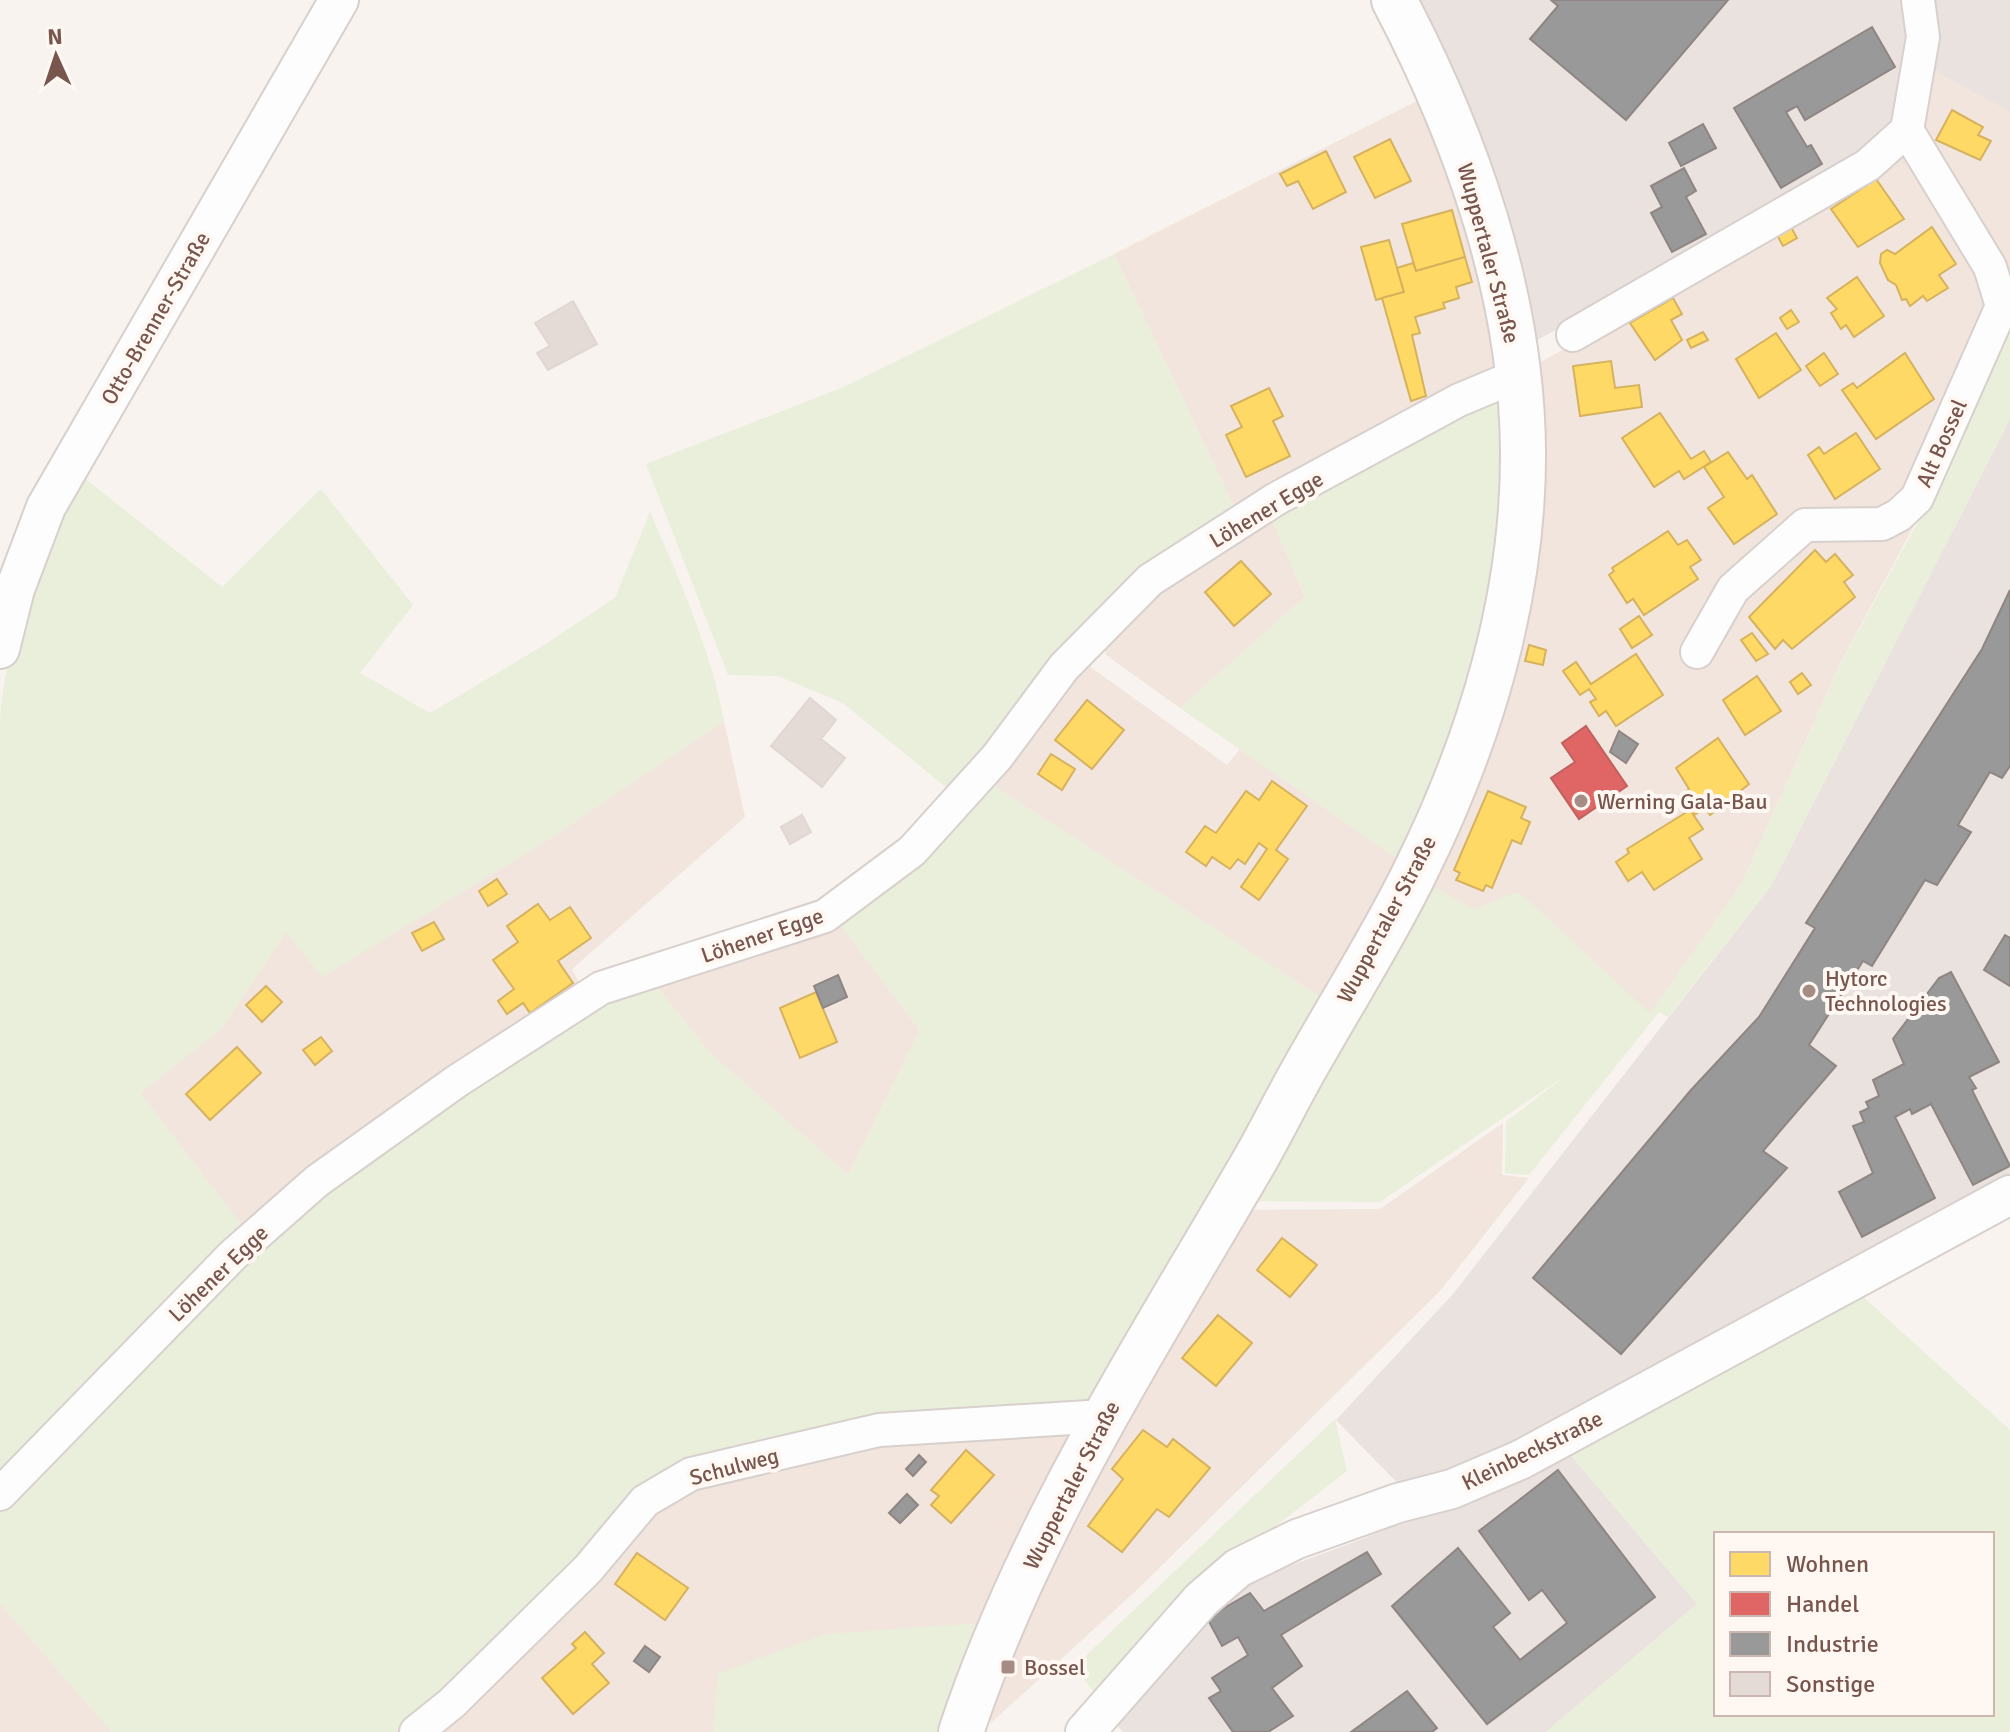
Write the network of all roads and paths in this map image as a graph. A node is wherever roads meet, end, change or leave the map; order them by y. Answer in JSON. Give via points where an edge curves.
{"nodes":[{"id":1,"x":339,"y":0,"type":"edge"},
{"id":2,"x":1394,"y":0,"type":"edge"},
{"id":3,"x":1918,"y":0,"type":"edge"},
{"id":4,"x":1907,"y":130,"type":"junction"},
{"id":5,"x":1573,"y":335,"type":"dead end"},
{"id":6,"x":1519,"y":375,"type":"junction"},
{"id":7,"x":0,"y":649,"type":"edge"},
{"id":8,"x":1697,"y":652,"type":"dead end"},
{"id":9,"x":2010,"y":1195,"type":"edge"},
{"id":10,"x":1104,"y":1416,"type":"junction"},
{"id":11,"x":0,"y":1494,"type":"edge"},
{"id":12,"x":416,"y":1732,"type":"edge"},
{"id":13,"x":961,"y":1732,"type":"edge"},
{"id":14,"x":1085,"y":1732,"type":"edge"}],
"edges":[{"from":1,"to":7,"type":"street","name":"Otto-Brenner-Straße","via":[[46,507],[15,589]]},
{"from":2,"to":6,"type":"main road","name":"Wuppertaler Straße","via":[[1420,49],[1472,183],[1511,323]]},
{"from":3,"to":4,"type":"street","via":[[1923,37]]},
{"from":4,"to":5,"type":"street","via":[[1868,165]]},
{"from":4,"to":8,"type":"street","name":"Alt Bossel","via":[[1990,267],[2002,306],[1917,498],[1882,524],[1805,525],[1733,589]]},
{"from":6,"to":10,"type":"main road","name":"Wuppertaler Straße","via":[[1519,529],[1505,623],[1465,759],[1416,871]]},
{"from":6,"to":11,"type":"street","name":"Löhener Egge","via":[[1459,400],[1276,499],[1150,580],[1064,667],[997,757],[912,851],[825,916],[601,988],[457,1081],[317,1181],[233,1255]]},
{"from":9,"to":14,"type":"street","name":"Kleinbeckstraße","via":[[1520,1460],[1452,1489],[1297,1539],[1238,1568],[1201,1600]]},
{"from":10,"to":12,"type":"street","name":"Schulweg","via":[[879,1430],[691,1474],[645,1501],[588,1569]]},
{"from":10,"to":13,"type":"main road","name":"Wuppertaler Straße","via":[[1009,1609]]}]}
